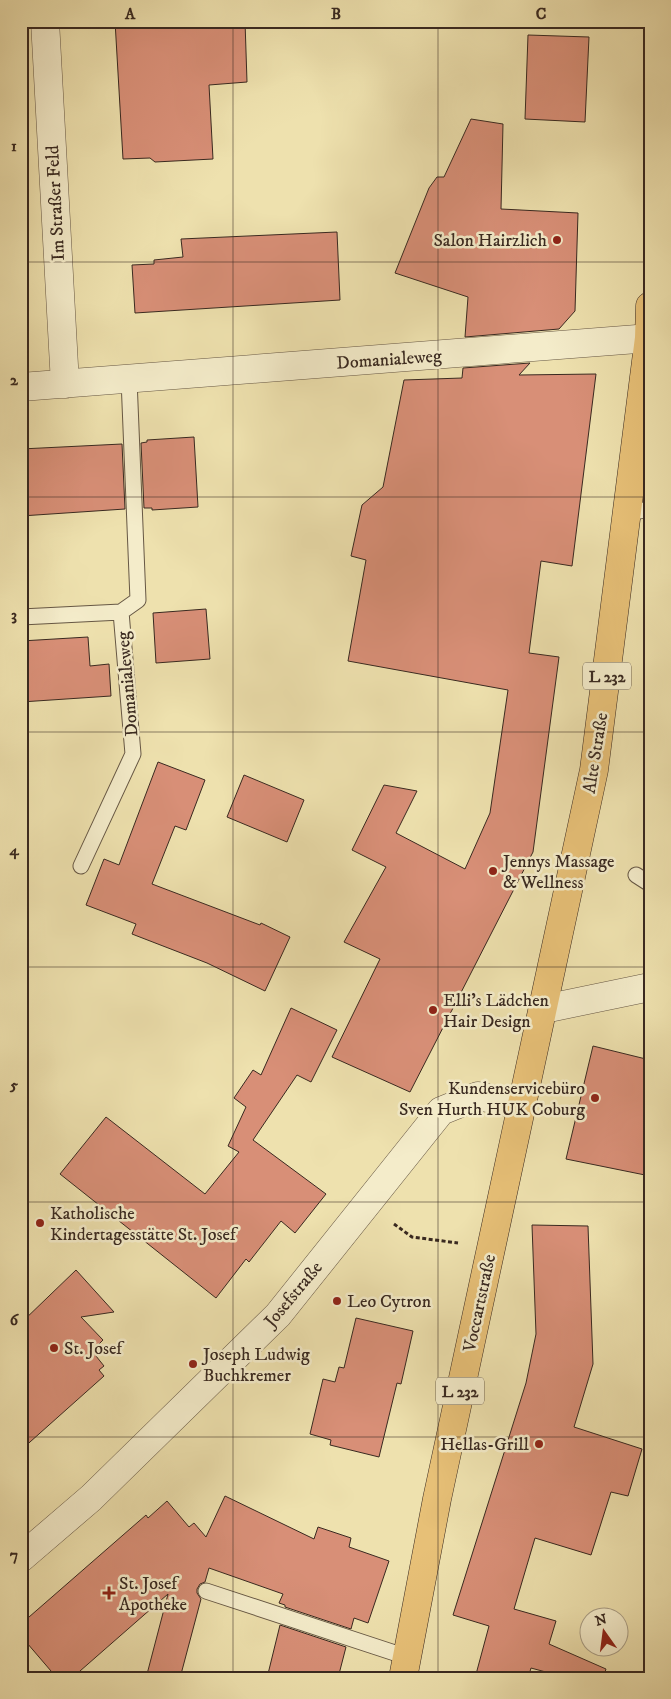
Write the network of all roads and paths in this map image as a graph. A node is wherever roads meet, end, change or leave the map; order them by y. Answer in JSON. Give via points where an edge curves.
{"nodes":[{"id":1,"x":45,"y":21,"type":"edge"},
{"id":2,"x":650,"y":306,"type":"edge"},
{"id":3,"x":649,"y":338,"type":"edge"},
{"id":4,"x":129,"y":379,"type":"junction"},
{"id":5,"x":65,"y":384,"type":"junction"},
{"id":6,"x":21,"y":387,"type":"edge"},
{"id":7,"x":639,"y":511,"type":"edge"},
{"id":8,"x":121,"y":612,"type":"junction"},
{"id":9,"x":21,"y":617,"type":"edge"},
{"id":10,"x":81,"y":866,"type":"dead end"},
{"id":11,"x":636,"y":874,"type":"dead end"},
{"id":12,"x":650,"y":884,"type":"edge"},
{"id":13,"x":650,"y":987,"type":"edge"},
{"id":14,"x":544,"y":1009,"type":"junction"},
{"id":15,"x":521,"y":1105,"type":"junction"},
{"id":16,"x":366,"y":1205,"type":"junction"},
{"id":17,"x":491,"y":1248,"type":"junction"},
{"id":18,"x":21,"y":1558,"type":"edge"},
{"id":19,"x":206,"y":1591,"type":"dead end"},
{"id":20,"x":405,"y":1667,"type":"edge"}],
"edges":[{"from":1,"to":5,"type":"street","name":"Im Straßer Feld"},
{"from":2,"to":3,"type":"main road","name":"Alte Straße","number":"L 232"},
{"from":3,"to":4,"type":"street","name":"Domanialeweg"},
{"from":3,"to":7,"type":"main road","name":"Alte Straße","number":"L 232"},
{"from":4,"to":5,"type":"street","name":"Domanialeweg"},
{"from":4,"to":8,"type":"lane","name":"Domanialeweg","via":[[138,600]]},
{"from":5,"to":6,"type":"street","name":"Domanialeweg"},
{"from":7,"to":14,"type":"main road","name":"Alte Straße","number":"L 232","via":[[594,770]]},
{"from":8,"to":9,"type":"lane"},
{"from":8,"to":10,"type":"lane","name":"Domanialeweg","via":[[132,754]]},
{"from":11,"to":12,"type":"lane"},
{"from":13,"to":14,"type":"street"},
{"from":14,"to":15,"type":"main road","name":"Alte Straße","number":"L 232"},
{"from":15,"to":16,"type":"street","name":"Josefstraße","via":[[478,1096],[441,1111]]},
{"from":15,"to":17,"type":"main road","name":"Voccartstraße","number":"L 232"},
{"from":16,"to":17,"type":"path","via":[[412,1237]]},
{"from":16,"to":18,"type":"street","name":"Josefstraße","via":[[278,1315],[91,1498]]},
{"from":17,"to":20,"type":"main road","name":"Voccartstraße","number":"L 232"},
{"from":19,"to":20,"type":"lane"}]}
